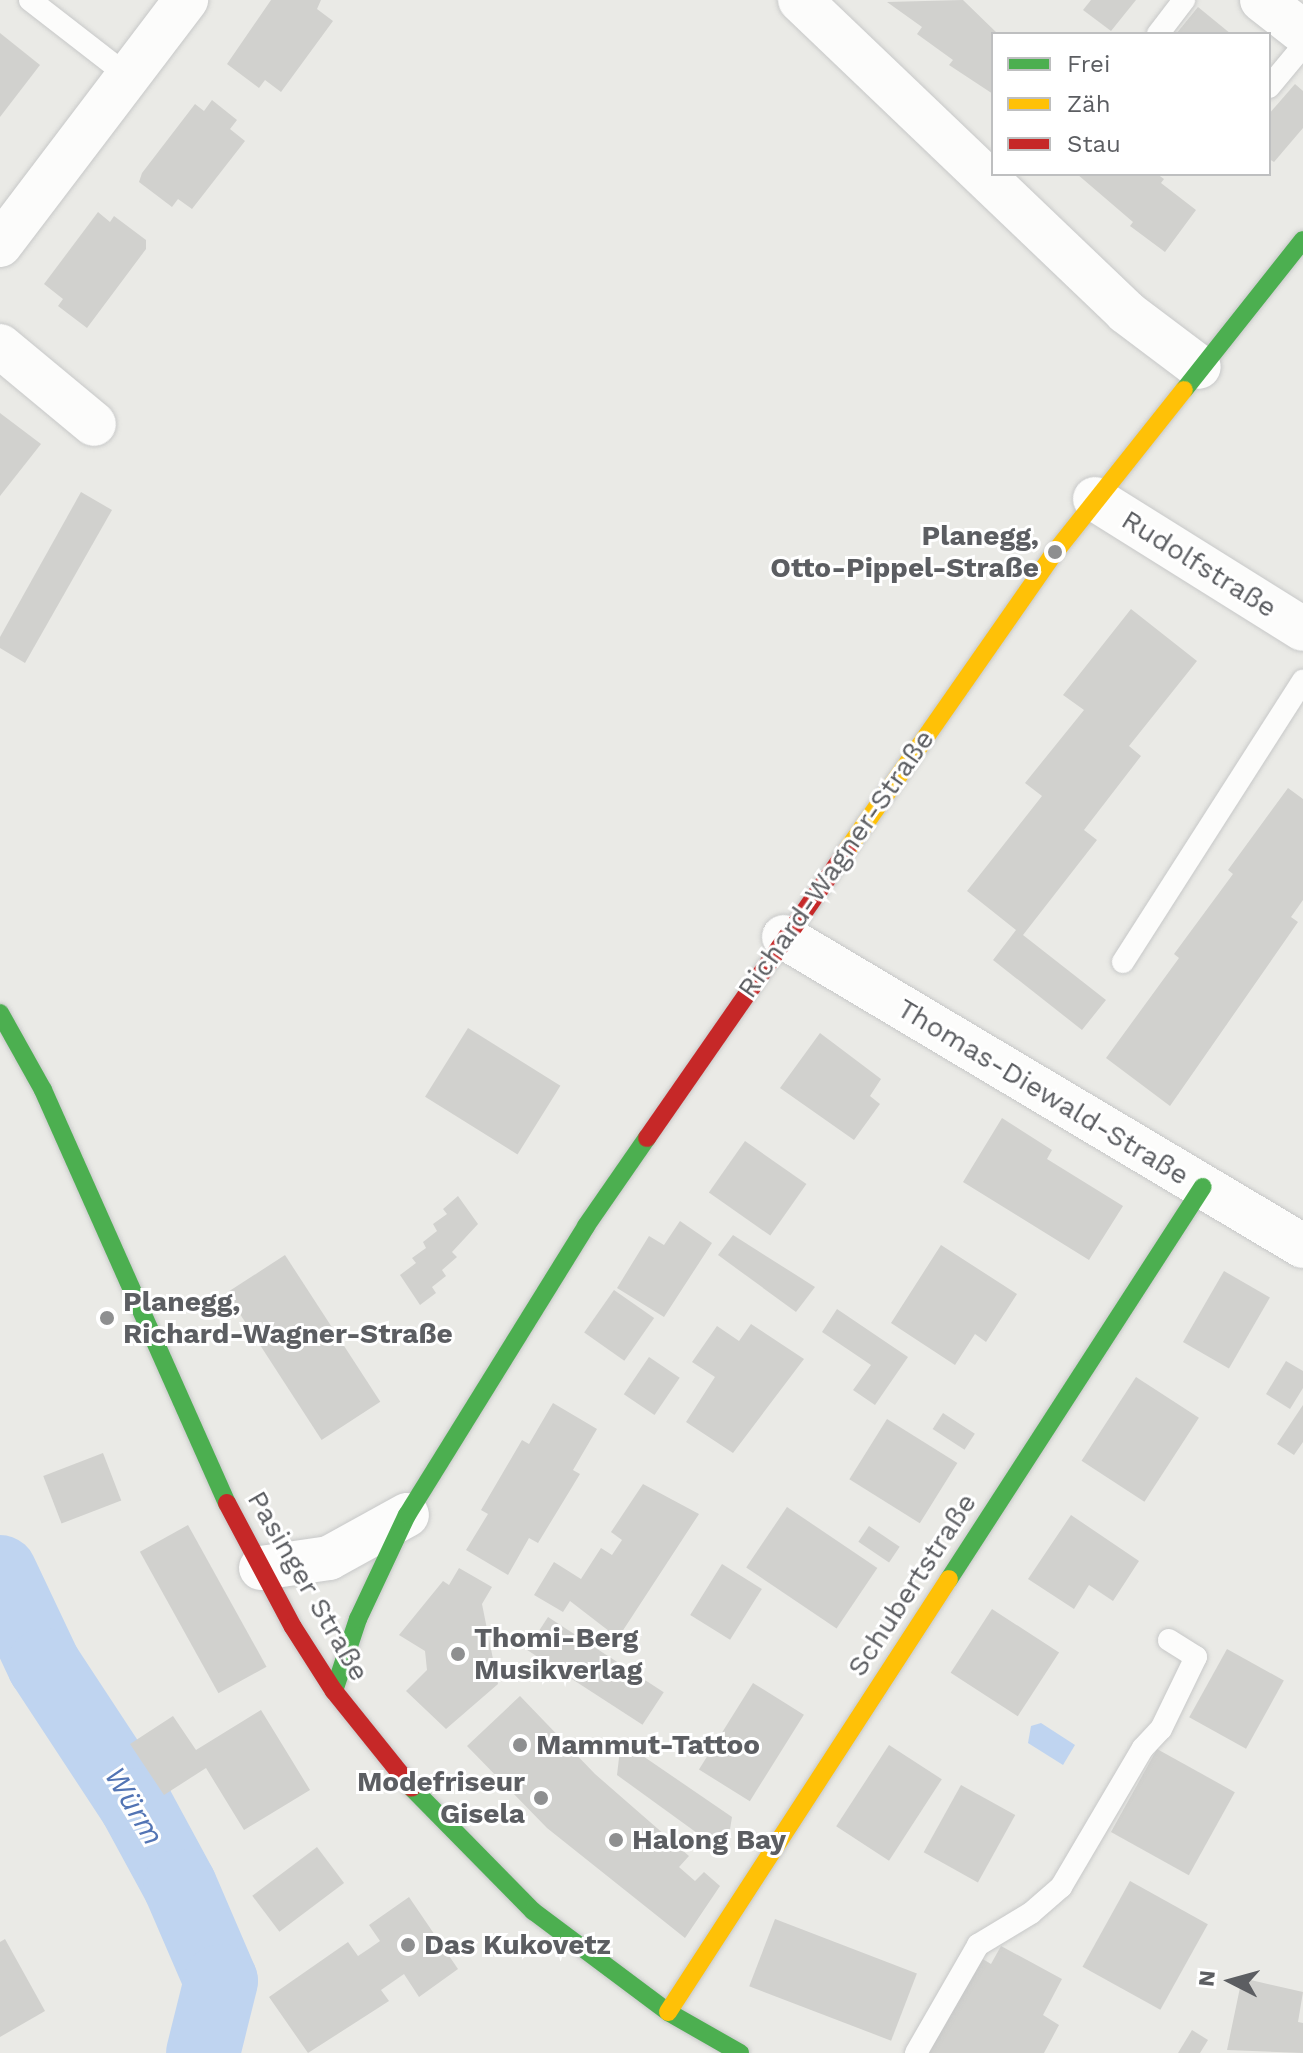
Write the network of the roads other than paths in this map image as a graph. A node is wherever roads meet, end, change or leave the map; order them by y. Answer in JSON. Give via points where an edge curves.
{"nodes":[{"id":1,"x":30,"y":0,"type":"edge"},
{"id":2,"x":186,"y":0,"type":"edge"},
{"id":3,"x":800,"y":0,"type":"edge"},
{"id":4,"x":1184,"y":0,"type":"edge"},
{"id":5,"x":1262,"y":0,"type":"edge"},
{"id":6,"x":1160,"y":32,"type":"edge"},
{"id":7,"x":1303,"y":32,"type":"edge"},
{"id":8,"x":1303,"y":46,"type":"edge"},
{"id":9,"x":128,"y":76,"type":"junction"},
{"id":10,"x":1271,"y":85,"type":"edge"},
{"id":11,"x":1303,"y":240,"type":"edge"},
{"id":12,"x":0,"y":245,"type":"edge"},
{"id":13,"x":0,"y":346,"type":"edge"},
{"id":14,"x":1199,"y":367,"type":"junction"},
{"id":15,"x":94,"y":424,"type":"dead end"},
{"id":16,"x":1095,"y":499,"type":"junction"},
{"id":17,"x":1303,"y":629,"type":"edge"},
{"id":18,"x":1303,"y":681,"type":"edge"},
{"id":19,"x":784,"y":937,"type":"junction"},
{"id":20,"x":1123,"y":962,"type":"dead end"},
{"id":21,"x":0,"y":1013,"type":"edge"},
{"id":22,"x":1203,"y":1187,"type":"junction"},
{"id":23,"x":1303,"y":1246,"type":"edge"},
{"id":24,"x":407,"y":1515,"type":"junction"},
{"id":25,"x":261,"y":1568,"type":"junction"},
{"id":26,"x":1169,"y":1640,"type":"dead end"},
{"id":27,"x":334,"y":1691,"type":"junction"},
{"id":28,"x":668,"y":2012,"type":"junction"},
{"id":29,"x":740,"y":2053,"type":"edge"},
{"id":30,"x":916,"y":2053,"type":"edge"}],
"edges":[{"from":1,"to":9,"type":"lane"},
{"from":2,"to":9,"type":"street"},
{"from":3,"to":14,"type":"street","via":[[1126,312]]},
{"from":4,"to":6,"type":"lane"},
{"from":5,"to":7,"type":"street"},
{"from":8,"to":10,"type":"lane"},
{"from":9,"to":12,"type":"street"},
{"from":11,"to":14,"type":"street","name":"Richard-Wagner-Straße"},
{"from":13,"to":15,"type":"street"},
{"from":14,"to":16,"type":"street","name":"Richard-Wagner-Straße"},
{"from":16,"to":17,"type":"street","name":"Rudolfstraße"},
{"from":16,"to":19,"type":"street","name":"Richard-Wagner-Straße"},
{"from":18,"to":20,"type":"lane"},
{"from":19,"to":22,"type":"street","name":"Thomas-Diewald-Straße"},
{"from":19,"to":24,"type":"street","name":"Richard-Wagner-Straße","via":[[586,1226]]},
{"from":21,"to":25,"type":"street","name":"Pasinger Straße","via":[[43,1090]]},
{"from":22,"to":23,"type":"street","name":"Thomas-Diewald-Straße"},
{"from":22,"to":28,"type":"street","name":"Schubertstraße"},
{"from":24,"to":25,"type":"street","name":"Richard-Wagner-Straße","via":[[329,1558]]},
{"from":24,"to":27,"type":"street","name":"Richard-Wagner-Straße","via":[[358,1619]]},
{"from":25,"to":27,"type":"street","name":"Pasinger Straße"},
{"from":26,"to":30,"type":"lane","via":[[1196,1657],[1161,1729],[1143,1748],[1061,1887],[1031,1913],[978,1945]]},
{"from":27,"to":28,"type":"street","name":"Pasinger Straße","via":[[448,1829],[533,1911]]},
{"from":28,"to":29,"type":"street","name":"Pasinger Straße"}]}
